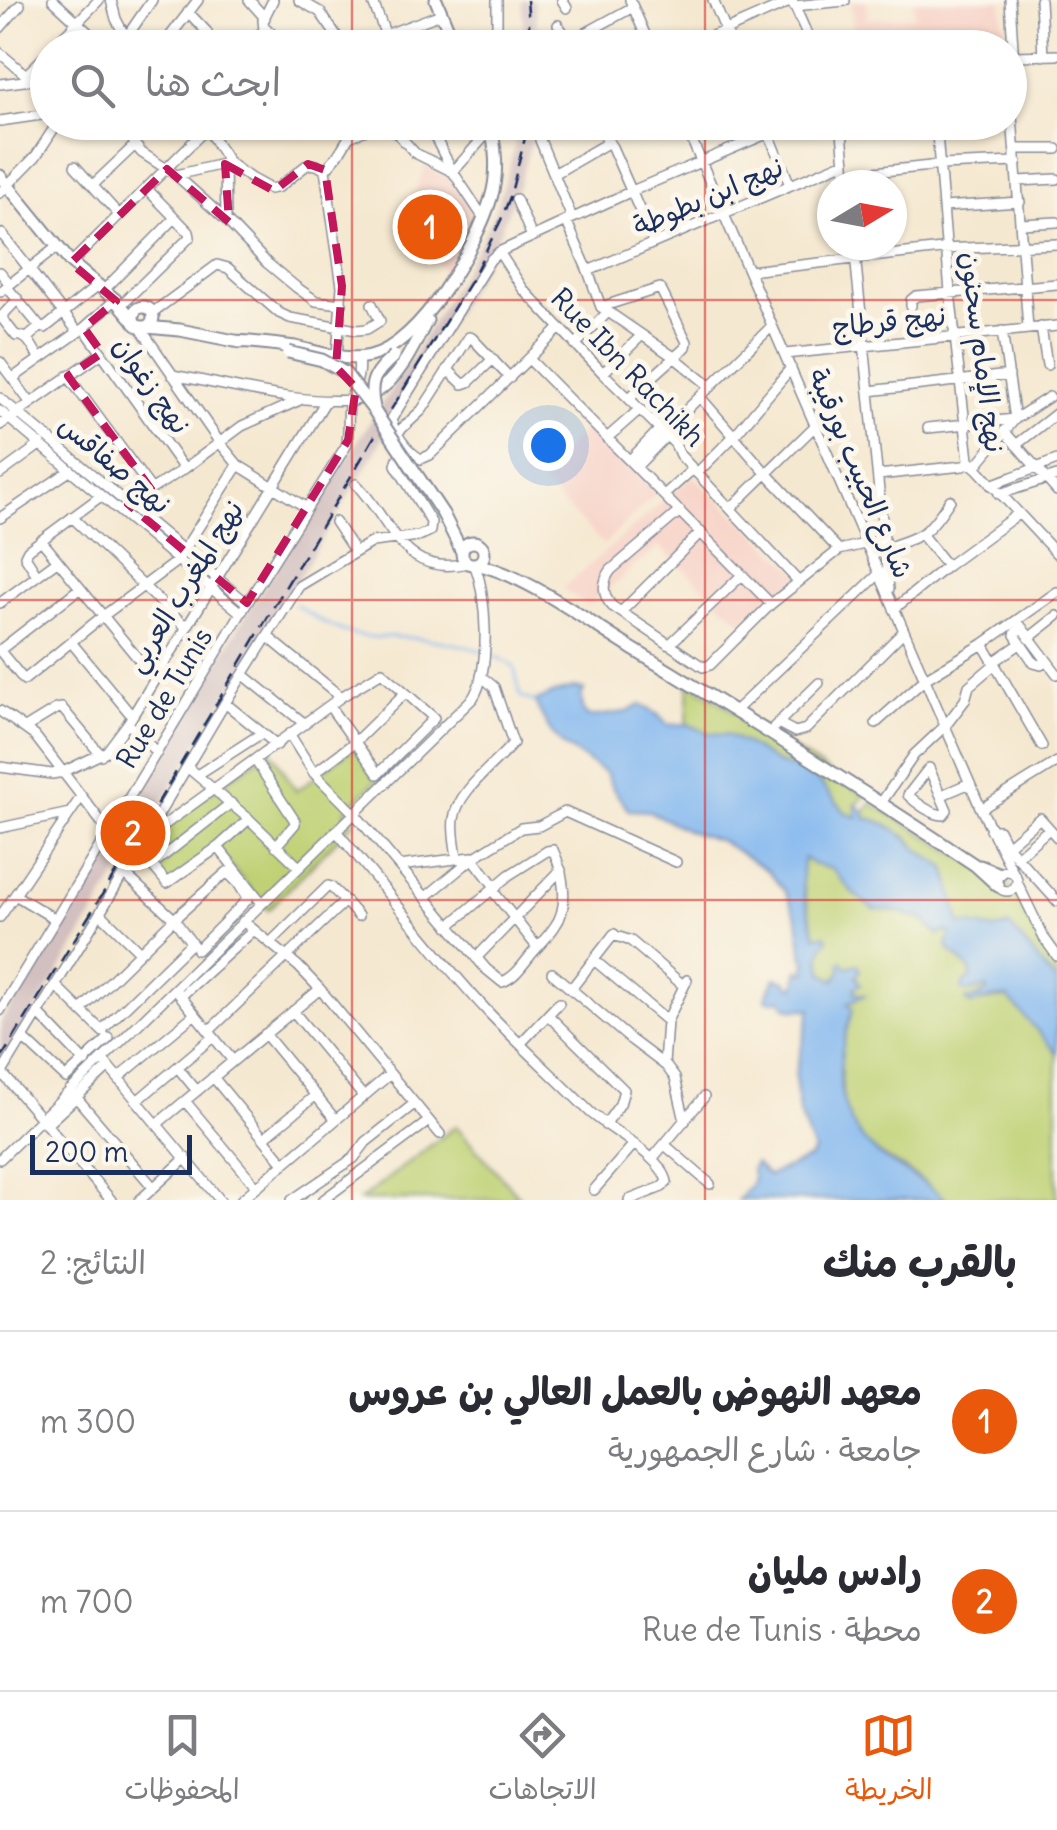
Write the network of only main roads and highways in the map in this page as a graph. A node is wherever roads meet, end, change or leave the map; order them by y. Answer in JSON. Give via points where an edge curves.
{"nodes":[{"id":1,"x":436,"y":0,"type":"edge"},
{"id":2,"x":448,"y":30,"type":"edge"},
{"id":3,"x":491,"y":140,"type":"edge"},
{"id":4,"x":2,"y":185,"type":"edge"},
{"id":5,"x":436,"y":303,"type":"junction"},
{"id":6,"x":421,"y":332,"type":"junction"},
{"id":7,"x":234,"y":341,"type":"junction"},
{"id":8,"x":351,"y":400,"type":"road end"},
{"id":9,"x":375,"y":412,"type":"junction"},
{"id":10,"x":469,"y":557,"type":"junction"},
{"id":11,"x":517,"y":579,"type":"junction"},
{"id":12,"x":1001,"y":881,"type":"road end"}],
"edges":[{"from":1,"to":2,"type":"main road"},
{"from":3,"to":5,"type":"main road","via":[[492,195]]},
{"from":4,"to":7,"type":"main road","via":[[71,263],[118,301],[144,318]]},
{"from":5,"to":6,"type":"main road"},
{"from":5,"to":7,"type":"main road","via":[[396,345],[355,359]]},
{"from":6,"to":8,"type":"main road","via":[[386,385]]},
{"from":6,"to":9,"type":"main road","bridge":true,"via":[[378,370],[371,393]]},
{"from":7,"to":9,"type":"main road","bridge":true,"via":[[336,367]]},
{"from":9,"to":10,"type":"main road","bridge":true},
{"from":10,"to":11,"type":"main road"},
{"from":10,"to":11,"type":"main road","via":[[483,559],[484,550]]},
{"from":11,"to":12,"type":"main road","via":[[774,728]]}]}
